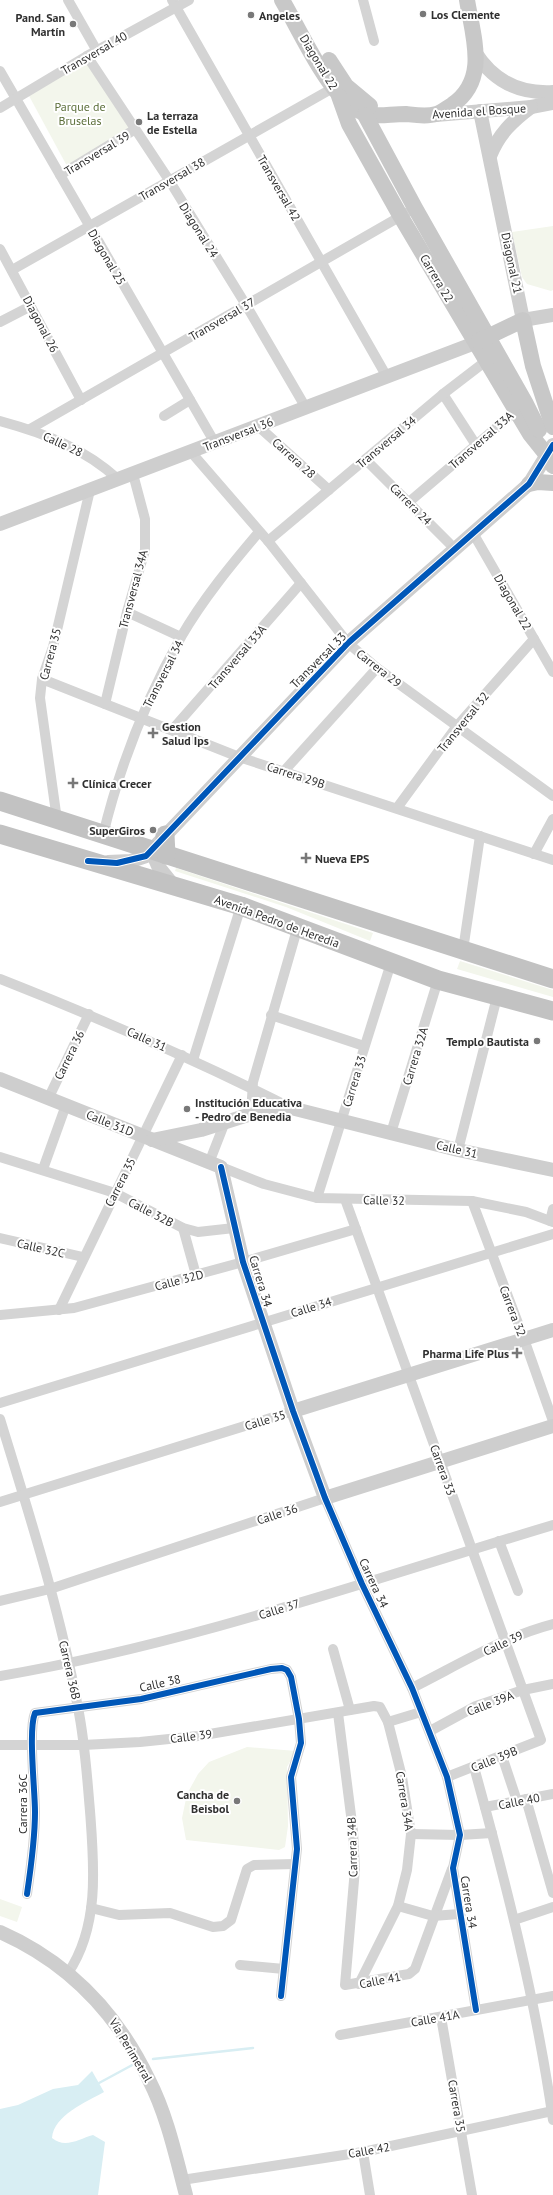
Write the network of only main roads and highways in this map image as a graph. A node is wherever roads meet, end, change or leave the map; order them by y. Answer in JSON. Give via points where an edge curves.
{"nodes":[{"id":1,"x":466,"y":0,"type":"edge"},
{"id":2,"x":291,"y":5,"type":"edge"},
{"id":3,"x":337,"y":86,"type":"junction"},
{"id":4,"x":405,"y":114,"type":"junction"},
{"id":5,"x":365,"y":115,"type":"junction"},
{"id":6,"x":482,"y":340,"type":"junction"},
{"id":7,"x":517,"y":404,"type":"junction"},
{"id":8,"x":551,"y":418,"type":"edge"},
{"id":9,"x":551,"y":455,"type":"edge"},
{"id":10,"x":553,"y":483,"type":"edge"},
{"id":11,"x":529,"y":484,"type":"road end"},
{"id":12,"x":0,"y":801,"type":"edge"},
{"id":13,"x":0,"y":834,"type":"edge"},
{"id":14,"x":165,"y":835,"type":"road end"},
{"id":15,"x":158,"y":853,"type":"junction"},
{"id":16,"x":553,"y":979,"type":"edge"},
{"id":17,"x":519,"y":1004,"type":"junction"},
{"id":18,"x":553,"y":1011,"type":"edge"},
{"id":19,"x":553,"y":1018,"type":"edge"}],
"edges":[{"from":1,"to":4,"type":"main road","name":"Avenida el Bosque","via":[[475,52],[476,72],[472,83],[457,101],[436,114]]},
{"from":2,"to":3,"type":"main road","name":"Diagonal 22"},
{"from":3,"to":4,"type":"main road","name":"Avenida el Bosque","via":[[346,86],[367,104]]},
{"from":3,"to":5,"type":"main road","name":"Diagonal 22"},
{"from":3,"to":6,"type":"main road","name":"Carrera 22","via":[[349,124],[400,216]]},
{"from":4,"to":5,"type":"main road","name":"Avenida el Bosque"},
{"from":5,"to":6,"type":"main road","name":"Carrera 22"},
{"from":6,"to":7,"type":"main road","name":"Carrera 22"},
{"from":6,"to":7,"type":"main road","name":"Carrera 22","via":[[486,360]]},
{"from":6,"to":8,"type":"main road","name":"Diagonal 21","via":[[523,320],[533,366]]},
{"from":7,"to":8,"type":"main road"},
{"from":7,"to":9,"type":"main road","name":"Carrera 22","via":[[530,434]]},
{"from":10,"to":11,"type":"main road"},
{"from":12,"to":15,"type":"highway"},
{"from":13,"to":17,"type":"highway","name":"Avenida Pedro de Heredia","via":[[241,906],[438,980]]},
{"from":14,"to":15,"type":"highway"},
{"from":15,"to":16,"type":"highway"},
{"from":17,"to":18,"type":"highway","name":"Avenida Pedro de Heredia"},
{"from":17,"to":19,"type":"highway"}]}
